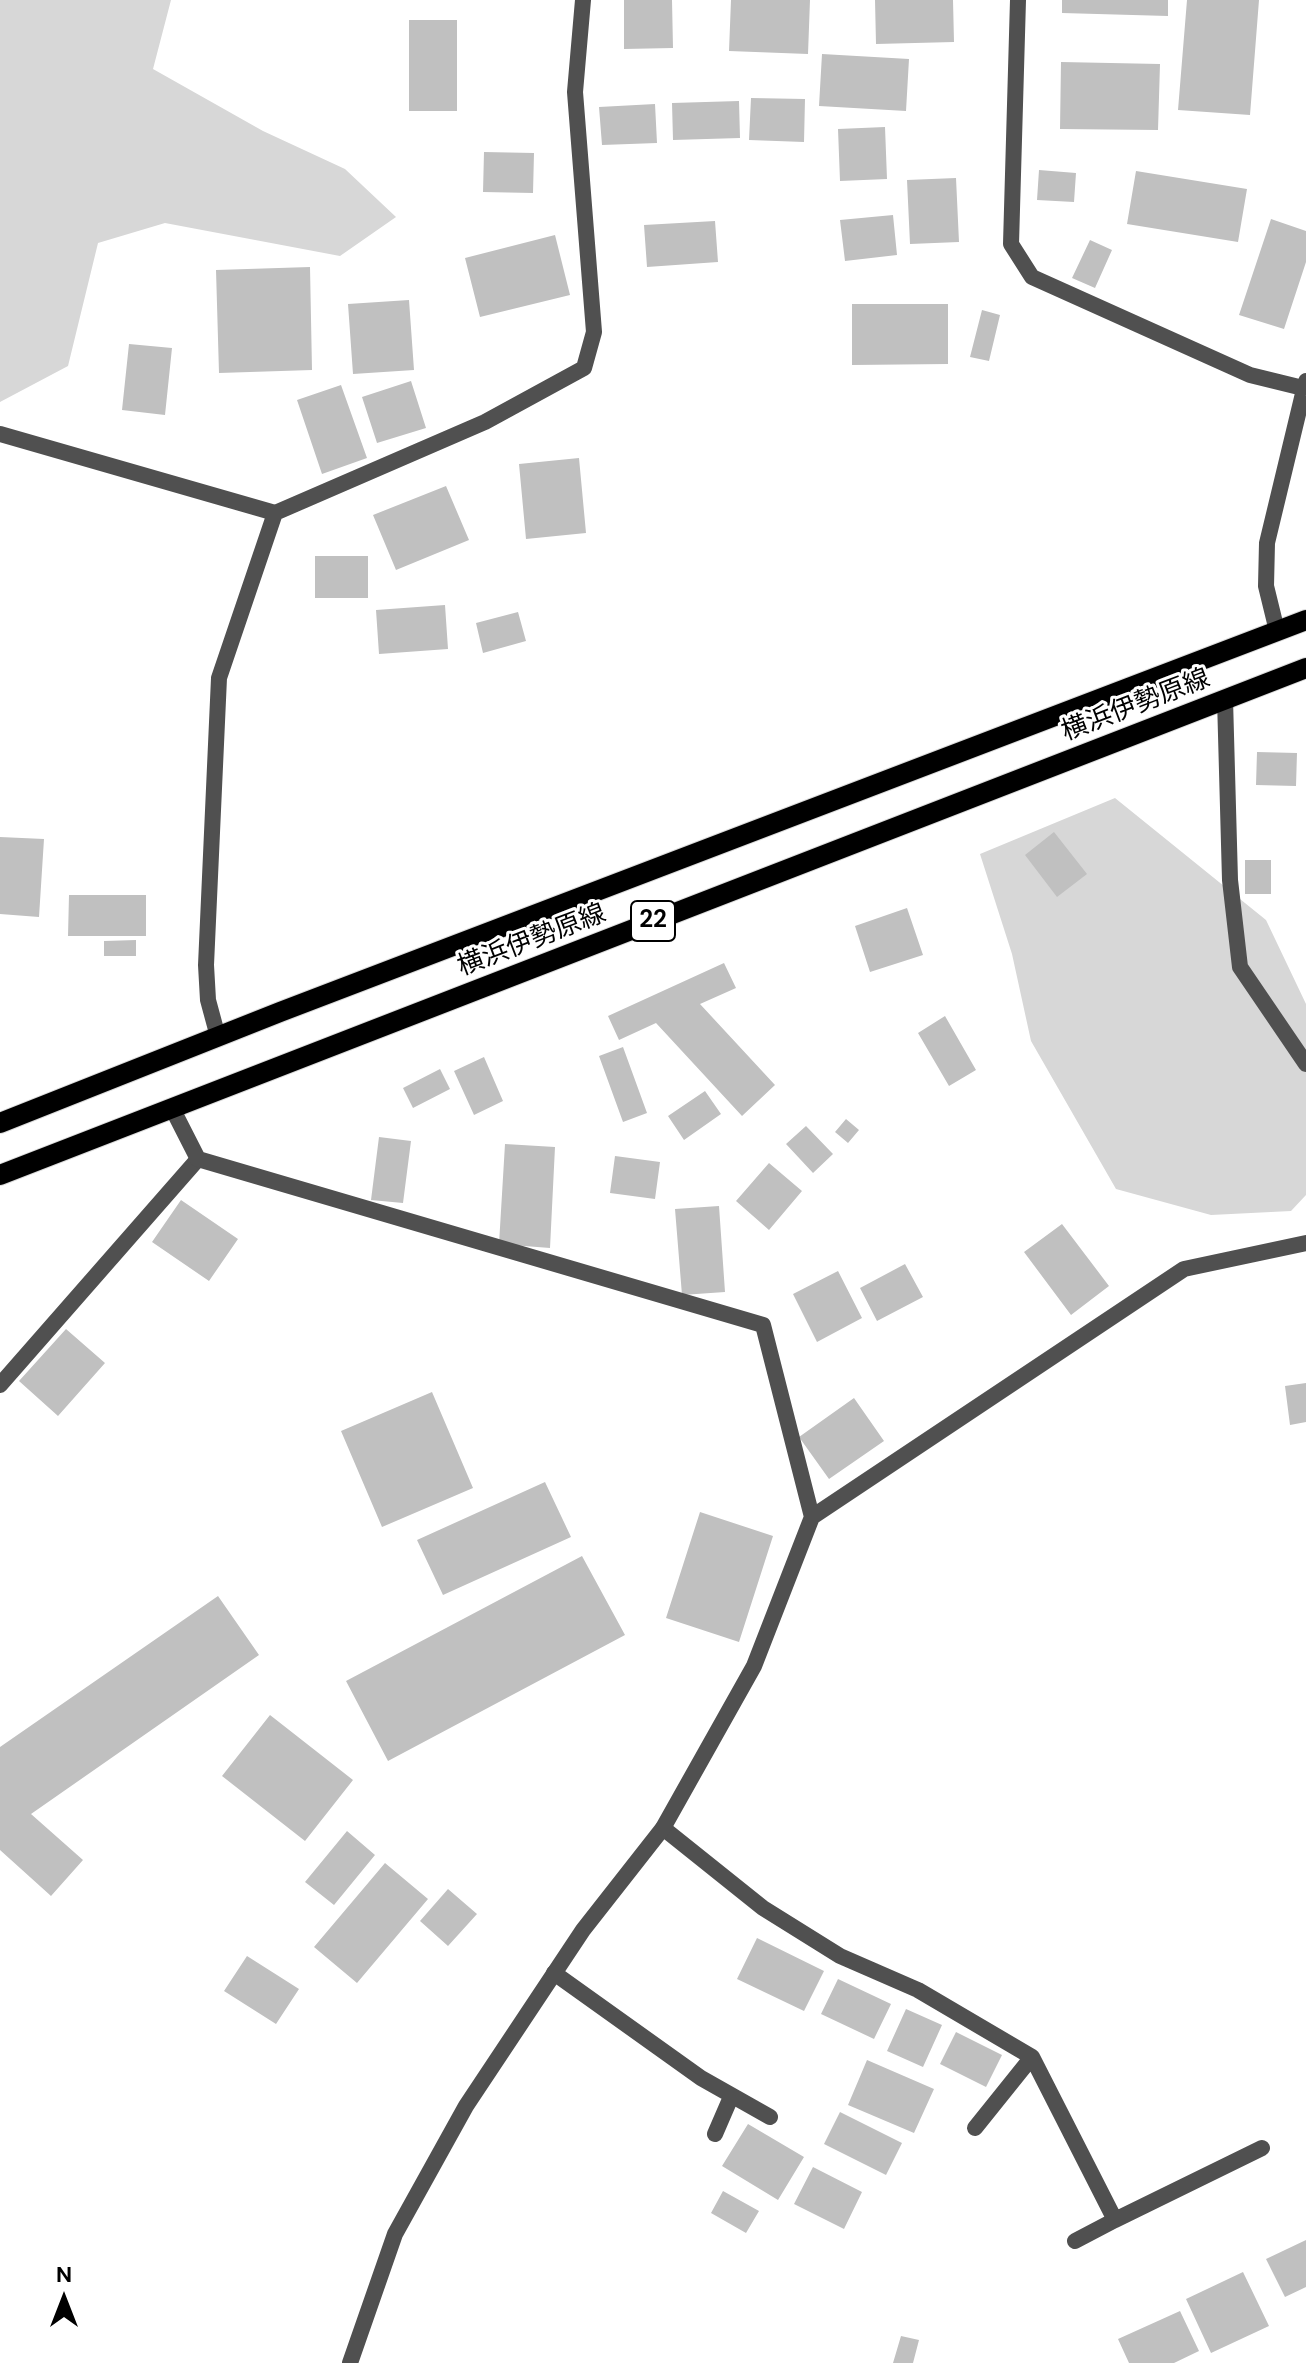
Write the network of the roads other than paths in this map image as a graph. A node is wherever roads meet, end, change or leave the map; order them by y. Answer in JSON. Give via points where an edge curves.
{"nodes":[{"id":1,"x":583,"y":0,"type":"edge"},
{"id":2,"x":1018,"y":0,"type":"edge"},
{"id":3,"x":1305,"y":385,"type":"edge"},
{"id":4,"x":0,"y":434,"type":"edge"},
{"id":5,"x":275,"y":513,"type":"junction"},
{"id":6,"x":1306,"y":620,"type":"edge"},
{"id":7,"x":1277,"y":631,"type":"junction"},
{"id":8,"x":1306,"y":668,"type":"edge"},
{"id":9,"x":1225,"y":699,"type":"junction"},
{"id":10,"x":218,"y":1037,"type":"junction"},
{"id":11,"x":1306,"y":1064,"type":"edge"},
{"id":12,"x":172,"y":1108,"type":"junction"},
{"id":13,"x":0,"y":1123,"type":"edge"},
{"id":14,"x":198,"y":1159,"type":"junction"},
{"id":15,"x":0,"y":1175,"type":"edge"},
{"id":16,"x":1306,"y":1243,"type":"edge"},
{"id":17,"x":0,"y":1385,"type":"edge"},
{"id":18,"x":812,"y":1517,"type":"junction"},
{"id":19,"x":663,"y":1828,"type":"junction"},
{"id":20,"x":554,"y":1973,"type":"junction"},
{"id":21,"x":1032,"y":2057,"type":"junction"},
{"id":22,"x":731,"y":2097,"type":"junction"},
{"id":23,"x":770,"y":2117,"type":"dead end"},
{"id":24,"x":975,"y":2128,"type":"dead end"},
{"id":25,"x":715,"y":2134,"type":"dead end"},
{"id":26,"x":1262,"y":2148,"type":"dead end"},
{"id":27,"x":1115,"y":2220,"type":"junction"},
{"id":28,"x":1075,"y":2241,"type":"dead end"},
{"id":29,"x":350,"y":2363,"type":"edge"}],
"edges":[{"from":1,"to":5,"type":"street","via":[[575,92],[594,332],[584,368],[485,422]]},
{"from":2,"to":3,"type":"street","via":[[1011,244],[1032,277],[1250,375]]},
{"from":3,"to":7,"type":"street","via":[[1267,543],[1266,586]]},
{"from":4,"to":5,"type":"street"},
{"from":5,"to":10,"type":"street","via":[[219,678],[206,965]]},
{"from":6,"to":7,"type":"main road","name":"横浜伊勢原線","number":"22"},
{"from":7,"to":10,"type":"main road","name":"横浜伊勢原線","number":"22"},
{"from":8,"to":9,"type":"main road","name":"横浜伊勢原線","number":"22"},
{"from":9,"to":11,"type":"street","via":[[1230,880],[1240,967]]},
{"from":9,"to":12,"type":"main road","name":"横浜伊勢原線","number":"22"},
{"from":10,"to":13,"type":"main road","name":"横浜伊勢原線","number":"22"},
{"from":12,"to":14,"type":"street"},
{"from":12,"to":15,"type":"main road","name":"横浜伊勢原線","number":"22"},
{"from":14,"to":17,"type":"street"},
{"from":14,"to":18,"type":"street","via":[[763,1325]]},
{"from":16,"to":18,"type":"street","via":[[1184,1269]]},
{"from":18,"to":19,"type":"street","via":[[754,1666]]},
{"from":19,"to":20,"type":"street"},
{"from":19,"to":21,"type":"street","via":[[763,1908],[840,1956],[918,1990]]},
{"from":20,"to":22,"type":"street"},
{"from":20,"to":29,"type":"street","via":[[466,2106],[395,2234]]},
{"from":21,"to":24,"type":"street"},
{"from":21,"to":27,"type":"street"},
{"from":22,"to":23,"type":"street"},
{"from":22,"to":25,"type":"street"},
{"from":26,"to":27,"type":"street"},
{"from":27,"to":28,"type":"street"}]}
